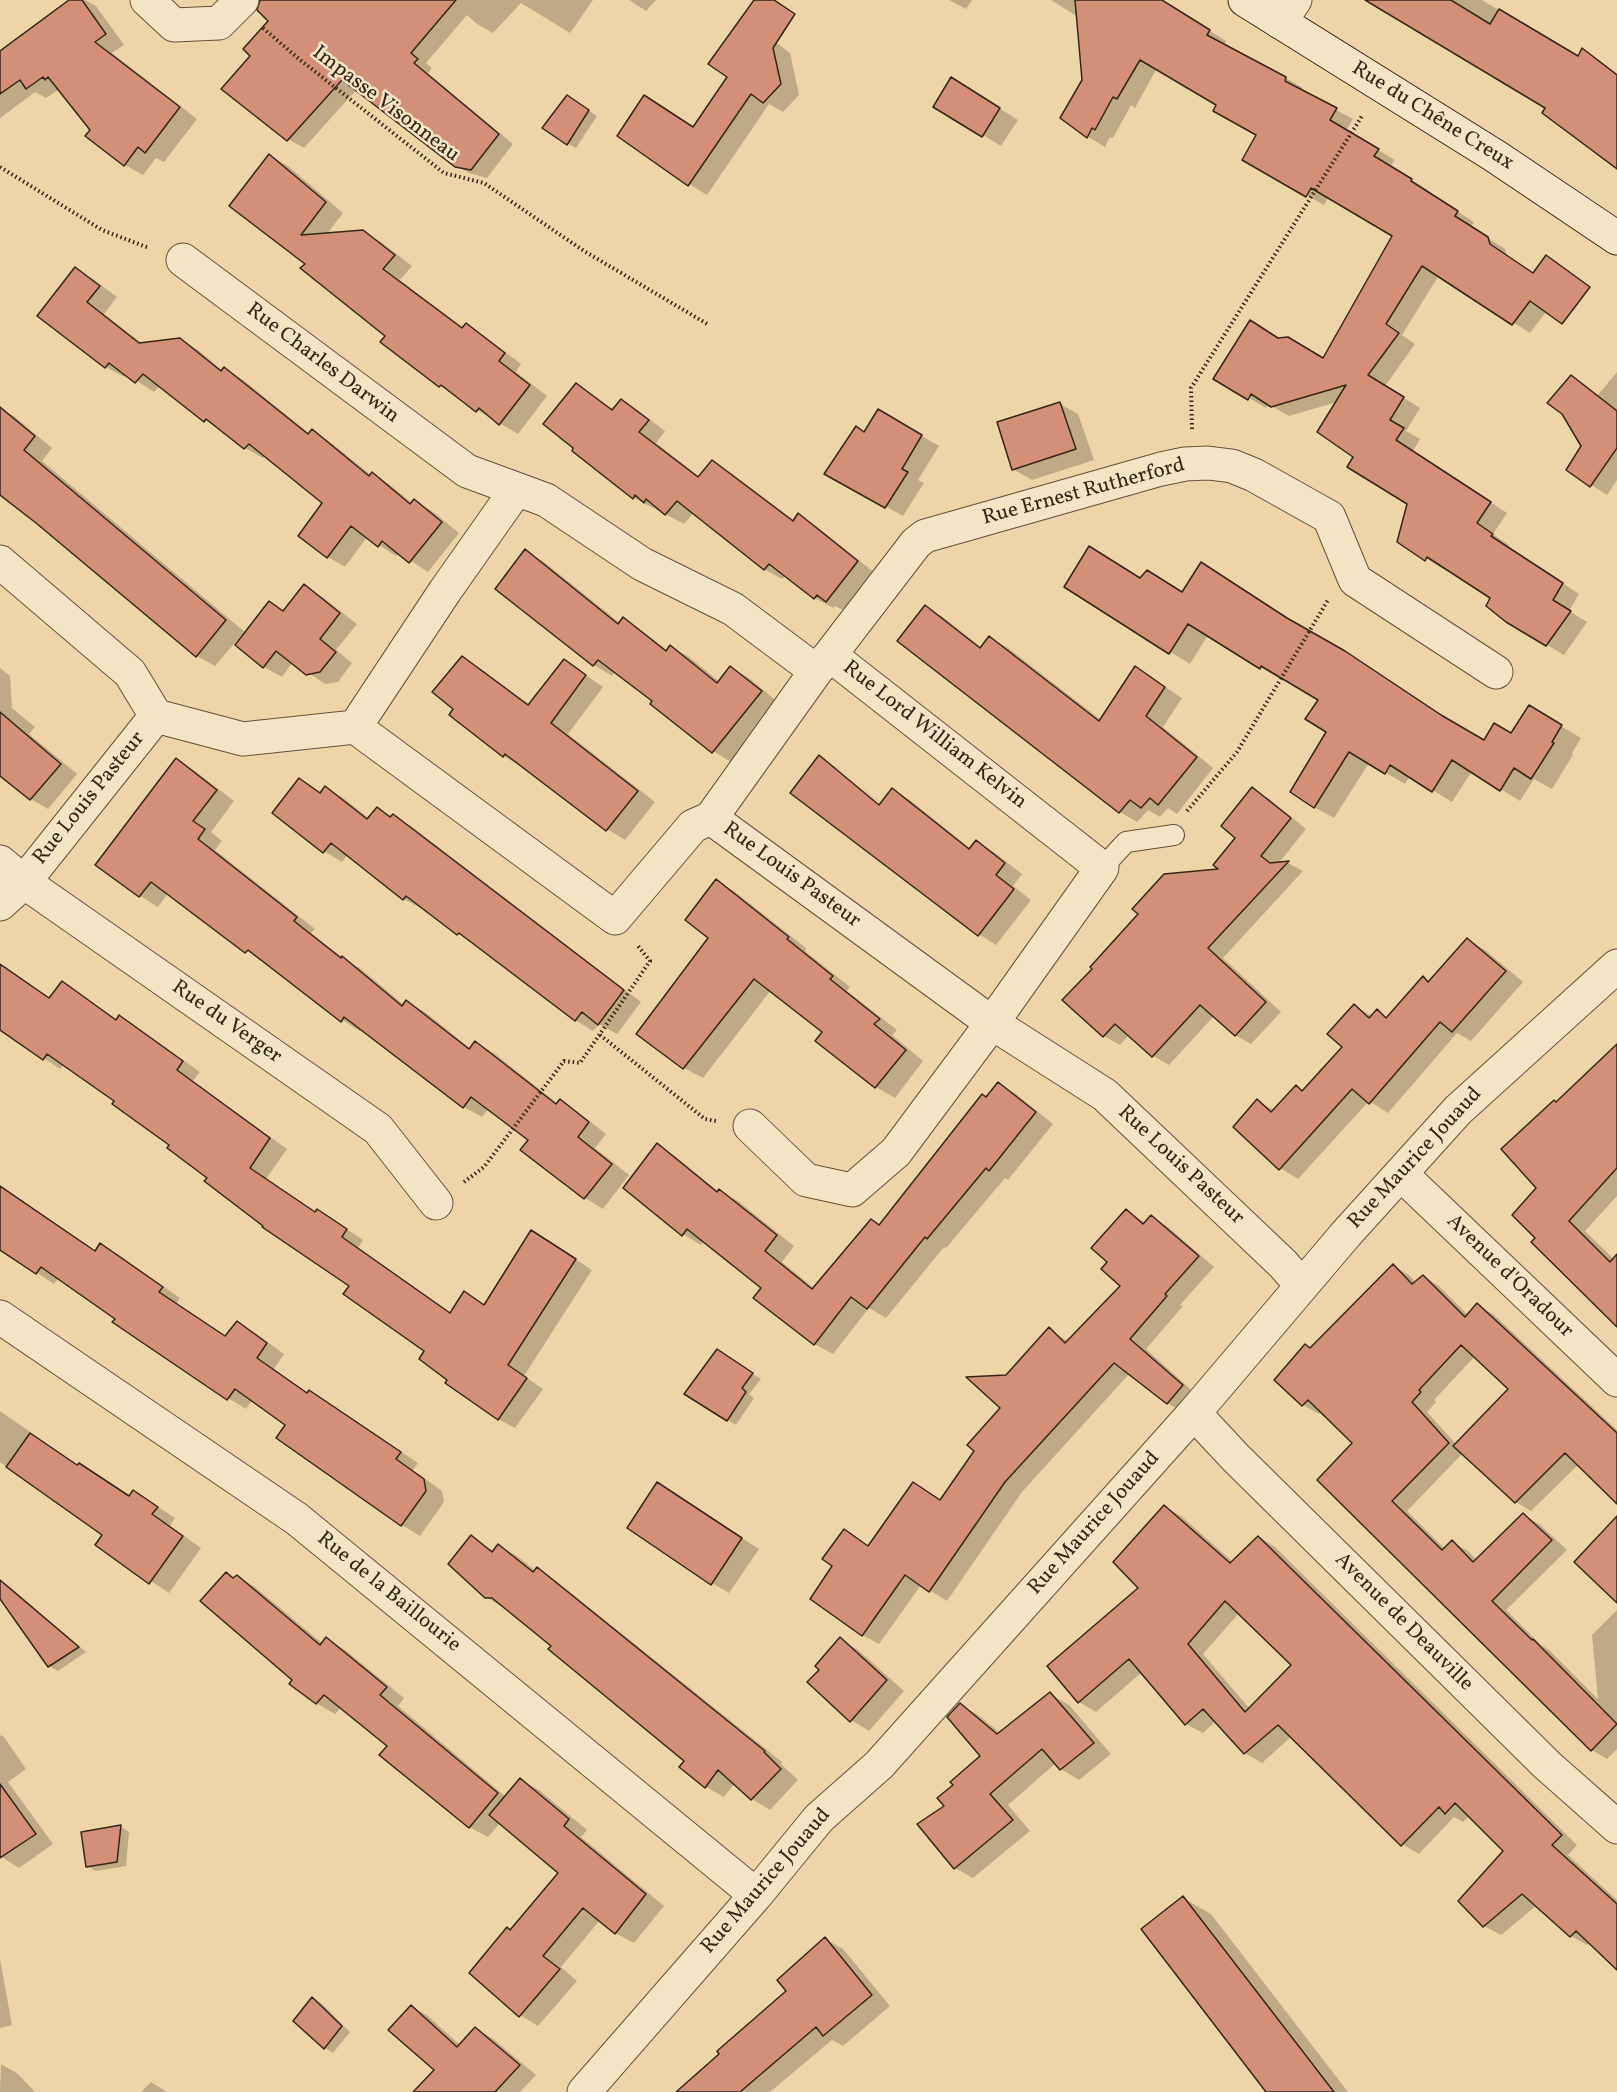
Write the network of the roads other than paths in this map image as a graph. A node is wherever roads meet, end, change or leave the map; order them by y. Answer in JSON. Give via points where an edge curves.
{"nodes":[{"id":1,"x":147,"y":0,"type":"edge"},
{"id":2,"x":1245,"y":0,"type":"edge"},
{"id":3,"x":239,"y":2,"type":"edge"},
{"id":4,"x":1287,"y":11,"type":"edge"},
{"id":5,"x":1617,"y":238,"type":"edge"},
{"id":6,"x":183,"y":260,"type":"road end"},
{"id":7,"x":516,"y":490,"type":"junction"},
{"id":8,"x":0,"y":561,"type":"edge"},
{"id":9,"x":642,"y":564,"type":"joint"},
{"id":10,"x":823,"y":663,"type":"junction"},
{"id":11,"x":1496,"y":672,"type":"dead end"},
{"id":12,"x":156,"y":716,"type":"junction"},
{"id":13,"x":355,"y":727,"type":"junction"},
{"id":14,"x":711,"y":818,"type":"junction"},
{"id":15,"x":1174,"y":835,"type":"road end"},
{"id":16,"x":1102,"y":868,"type":"junction"},
{"id":17,"x":12,"y":872,"type":"edge"},
{"id":18,"x":0,"y":904,"type":"edge"},
{"id":19,"x":1617,"y":966,"type":"edge"},
{"id":20,"x":992,"y":1023,"type":"junction"},
{"id":21,"x":750,"y":1126,"type":"road end"},
{"id":22,"x":1401,"y":1174,"type":"junction"},
{"id":23,"x":436,"y":1203,"type":"road end"},
{"id":24,"x":1302,"y":1286,"type":"junction"},
{"id":25,"x":0,"y":1317,"type":"edge"},
{"id":26,"x":1617,"y":1380,"type":"edge"},
{"id":27,"x":1194,"y":1413,"type":"junction"},
{"id":28,"x":1611,"y":1811,"type":"edge"},
{"id":29,"x":756,"y":1895,"type":"junction"},
{"id":30,"x":584,"y":2092,"type":"edge"}],
"edges":[{"from":1,"to":3,"type":"street","via":[[174,25],[219,24]]},
{"from":2,"to":4,"type":"street","name":"Rue du Chêne Creux"},
{"from":4,"to":5,"type":"street","name":"Rue du Chêne Creux","via":[[1381,85]]},
{"from":6,"to":7,"type":"street","name":"Rue Charles Darwin","via":[[467,471]]},
{"from":7,"to":9,"type":"street","name":"Rue Charles Darwin","via":[[546,500]]},
{"from":7,"to":13,"type":"street"},
{"from":8,"to":12,"type":"street","name":"Rue Louis Pasteur","via":[[130,673]]},
{"from":9,"to":10,"type":"street","name":"Rue Lord William Kelvin","via":[[733,609]]},
{"from":10,"to":11,"type":"street","name":"Rue Ernest Rutherford","via":[[925,536],[1161,469],[1208,463],[1232,466],[1329,517],[1355,580]]},
{"from":10,"to":14,"type":"street","name":"Rue Ernest Rutherford"},
{"from":10,"to":16,"type":"street","name":"Rue Lord William Kelvin"},
{"from":12,"to":13,"type":"street","name":"Rue Louis Pasteur","via":[[243,739]]},
{"from":12,"to":17,"type":"street","name":"Rue Louis Pasteur"},
{"from":13,"to":14,"type":"street","name":"Rue Louis Pasteur","via":[[615,918],[693,826]]},
{"from":14,"to":20,"type":"street","name":"Rue Louis Pasteur"},
{"from":15,"to":16,"type":"lane","via":[[1126,843]]},
{"from":16,"to":20,"type":"street"},
{"from":17,"to":18,"type":"street"},
{"from":17,"to":23,"type":"street","name":"Rue du Verger","via":[[378,1129]]},
{"from":19,"to":22,"type":"street","name":"Rue Maurice Jouaud","via":[[1458,1110]]},
{"from":20,"to":21,"type":"street","via":[[896,1152],[852,1190],[806,1180]]},
{"from":20,"to":24,"type":"street","name":"Rue Louis Pasteur","via":[[1105,1095]]},
{"from":22,"to":24,"type":"street","name":"Rue Maurice Jouaud"},
{"from":22,"to":26,"type":"street","name":"Avenue d'Oradour"},
{"from":24,"to":27,"type":"street","name":"Rue Maurice Jouaud"},
{"from":25,"to":29,"type":"street","name":"Rue de la Baillourie","via":[[297,1519]]},
{"from":27,"to":28,"type":"street","name":"Avenue de Deauville","via":[[1547,1765]]},
{"from":27,"to":29,"type":"street","name":"Rue Maurice Jouaud","via":[[879,1765],[819,1818]]},
{"from":29,"to":30,"type":"street","name":"Rue Maurice Jouaud"}]}
